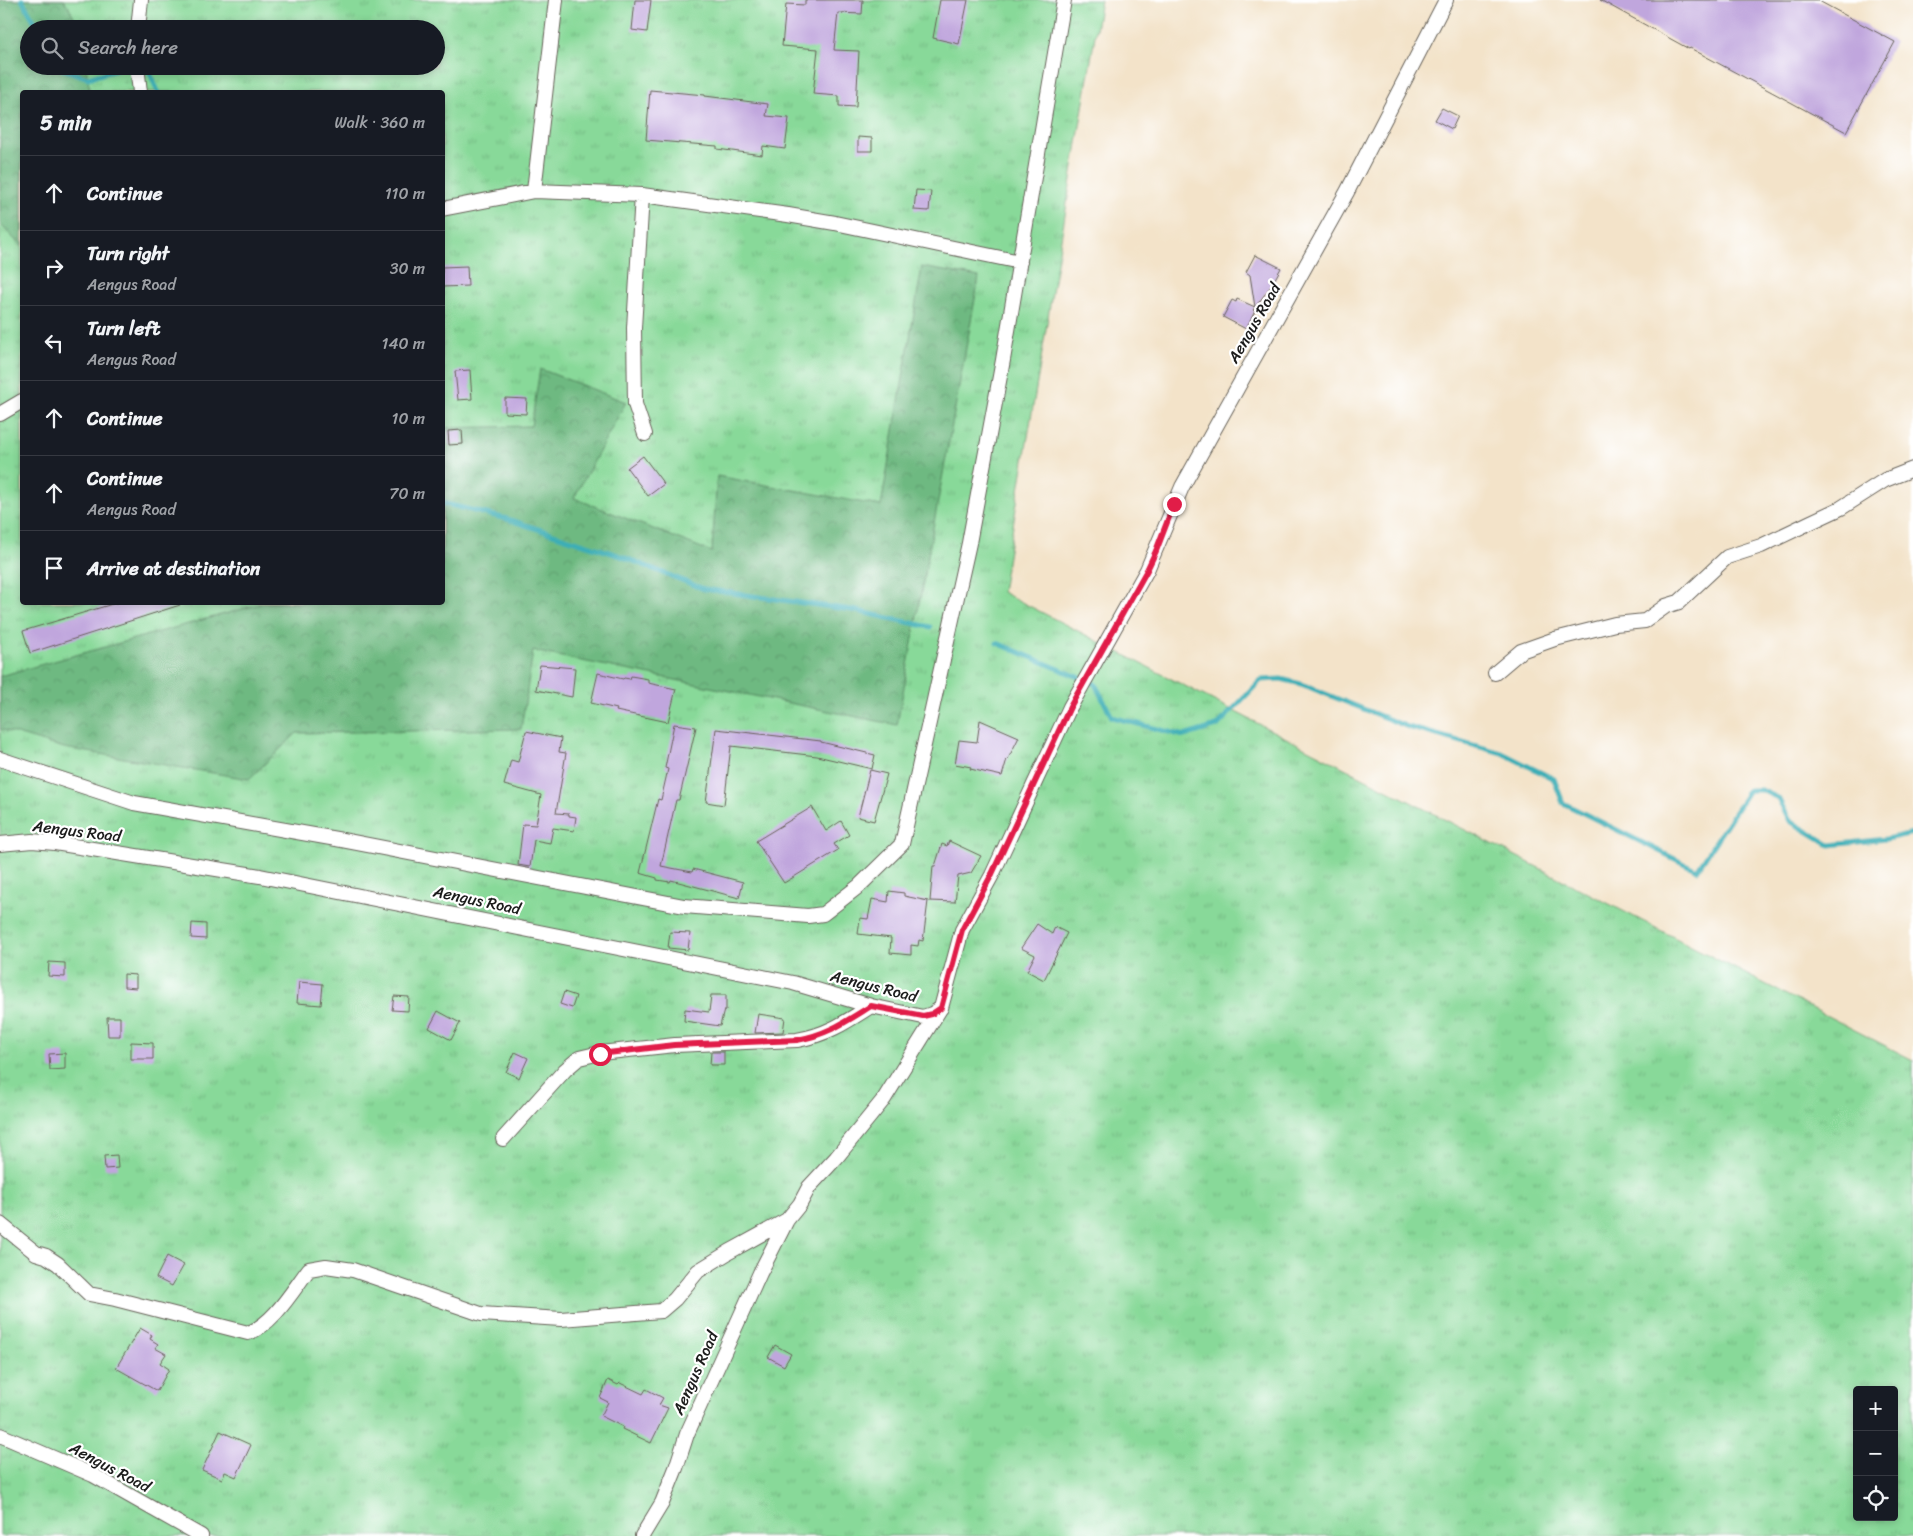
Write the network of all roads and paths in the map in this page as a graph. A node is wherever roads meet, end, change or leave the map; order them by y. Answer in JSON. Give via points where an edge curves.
{"nodes":[{"id":1,"x":141,"y":0,"type":"edge"},
{"id":2,"x":556,"y":0,"type":"edge"},
{"id":3,"x":1064,"y":0,"type":"edge"},
{"id":4,"x":1446,"y":0,"type":"edge"},
{"id":5,"x":139,"y":20,"type":"edge"},
{"id":6,"x":138,"y":75,"type":"edge"},
{"id":7,"x":140,"y":90,"type":"edge"},
{"id":8,"x":534,"y":191,"type":"junction"},
{"id":9,"x":642,"y":195,"type":"junction"},
{"id":10,"x":445,"y":208,"type":"edge"},
{"id":11,"x":1020,"y":262,"type":"junction"},
{"id":12,"x":20,"y":402,"type":"edge"},
{"id":13,"x":0,"y":414,"type":"edge"},
{"id":14,"x":645,"y":434,"type":"dead end"},
{"id":15,"x":1913,"y":469,"type":"edge"},
{"id":16,"x":1496,"y":673,"type":"dead end"},
{"id":17,"x":0,"y":759,"type":"edge"},
{"id":18,"x":0,"y":844,"type":"edge"},
{"id":19,"x":871,"y":1006,"type":"junction"},
{"id":20,"x":941,"y":1008,"type":"junction"},
{"id":21,"x":503,"y":1139,"type":"dead end"},
{"id":22,"x":787,"y":1220,"type":"junction"},
{"id":23,"x":0,"y":1224,"type":"edge"},
{"id":24,"x":0,"y":1435,"type":"edge"},
{"id":25,"x":201,"y":1536,"type":"edge"},
{"id":26,"x":642,"y":1536,"type":"edge"}],
"edges":[{"from":1,"to":5,"type":"street"},
{"from":2,"to":8,"type":"street"},
{"from":3,"to":11,"type":"street"},
{"from":4,"to":20,"type":"street","name":"Aengus Road","via":[[1347,192],[1182,487],[1147,570],[1093,664],[962,930]]},
{"from":6,"to":7,"type":"street"},
{"from":8,"to":9,"type":"street"},
{"from":8,"to":10,"type":"street"},
{"from":9,"to":11,"type":"street","via":[[788,214]]},
{"from":9,"to":14,"type":"street","via":[[634,328],[635,404]]},
{"from":11,"to":17,"type":"street","via":[[970,543],[902,844],[859,886],[823,914],[808,916],[684,906],[134,803]]},
{"from":12,"to":13,"type":"street"},
{"from":15,"to":16,"type":"street","via":[[1885,480],[1841,508],[1761,546],[1727,558],[1679,602],[1666,606],[1645,621],[1614,624],[1521,650]]},
{"from":18,"to":19,"type":"street","name":"Aengus Road","via":[[55,843],[260,876],[793,983]]},
{"from":19,"to":20,"type":"street","name":"Aengus Road","via":[[923,1016]]},
{"from":19,"to":21,"type":"street","via":[[832,1031],[815,1037],[674,1045],[579,1058]]},
{"from":20,"to":22,"type":"street","name":"Aengus Road","via":[[884,1098],[809,1187]]},
{"from":22,"to":23,"type":"street","via":[[698,1271],[675,1299],[661,1310],[561,1319],[481,1314],[353,1270],[326,1266],[309,1269],[263,1326],[248,1333],[88,1294],[58,1264],[36,1253]]},
{"from":22,"to":26,"type":"street","name":"Aengus Road","via":[[690,1426],[662,1503]]},
{"from":24,"to":25,"type":"street","name":"Aengus Road","via":[[93,1474]]}]}
